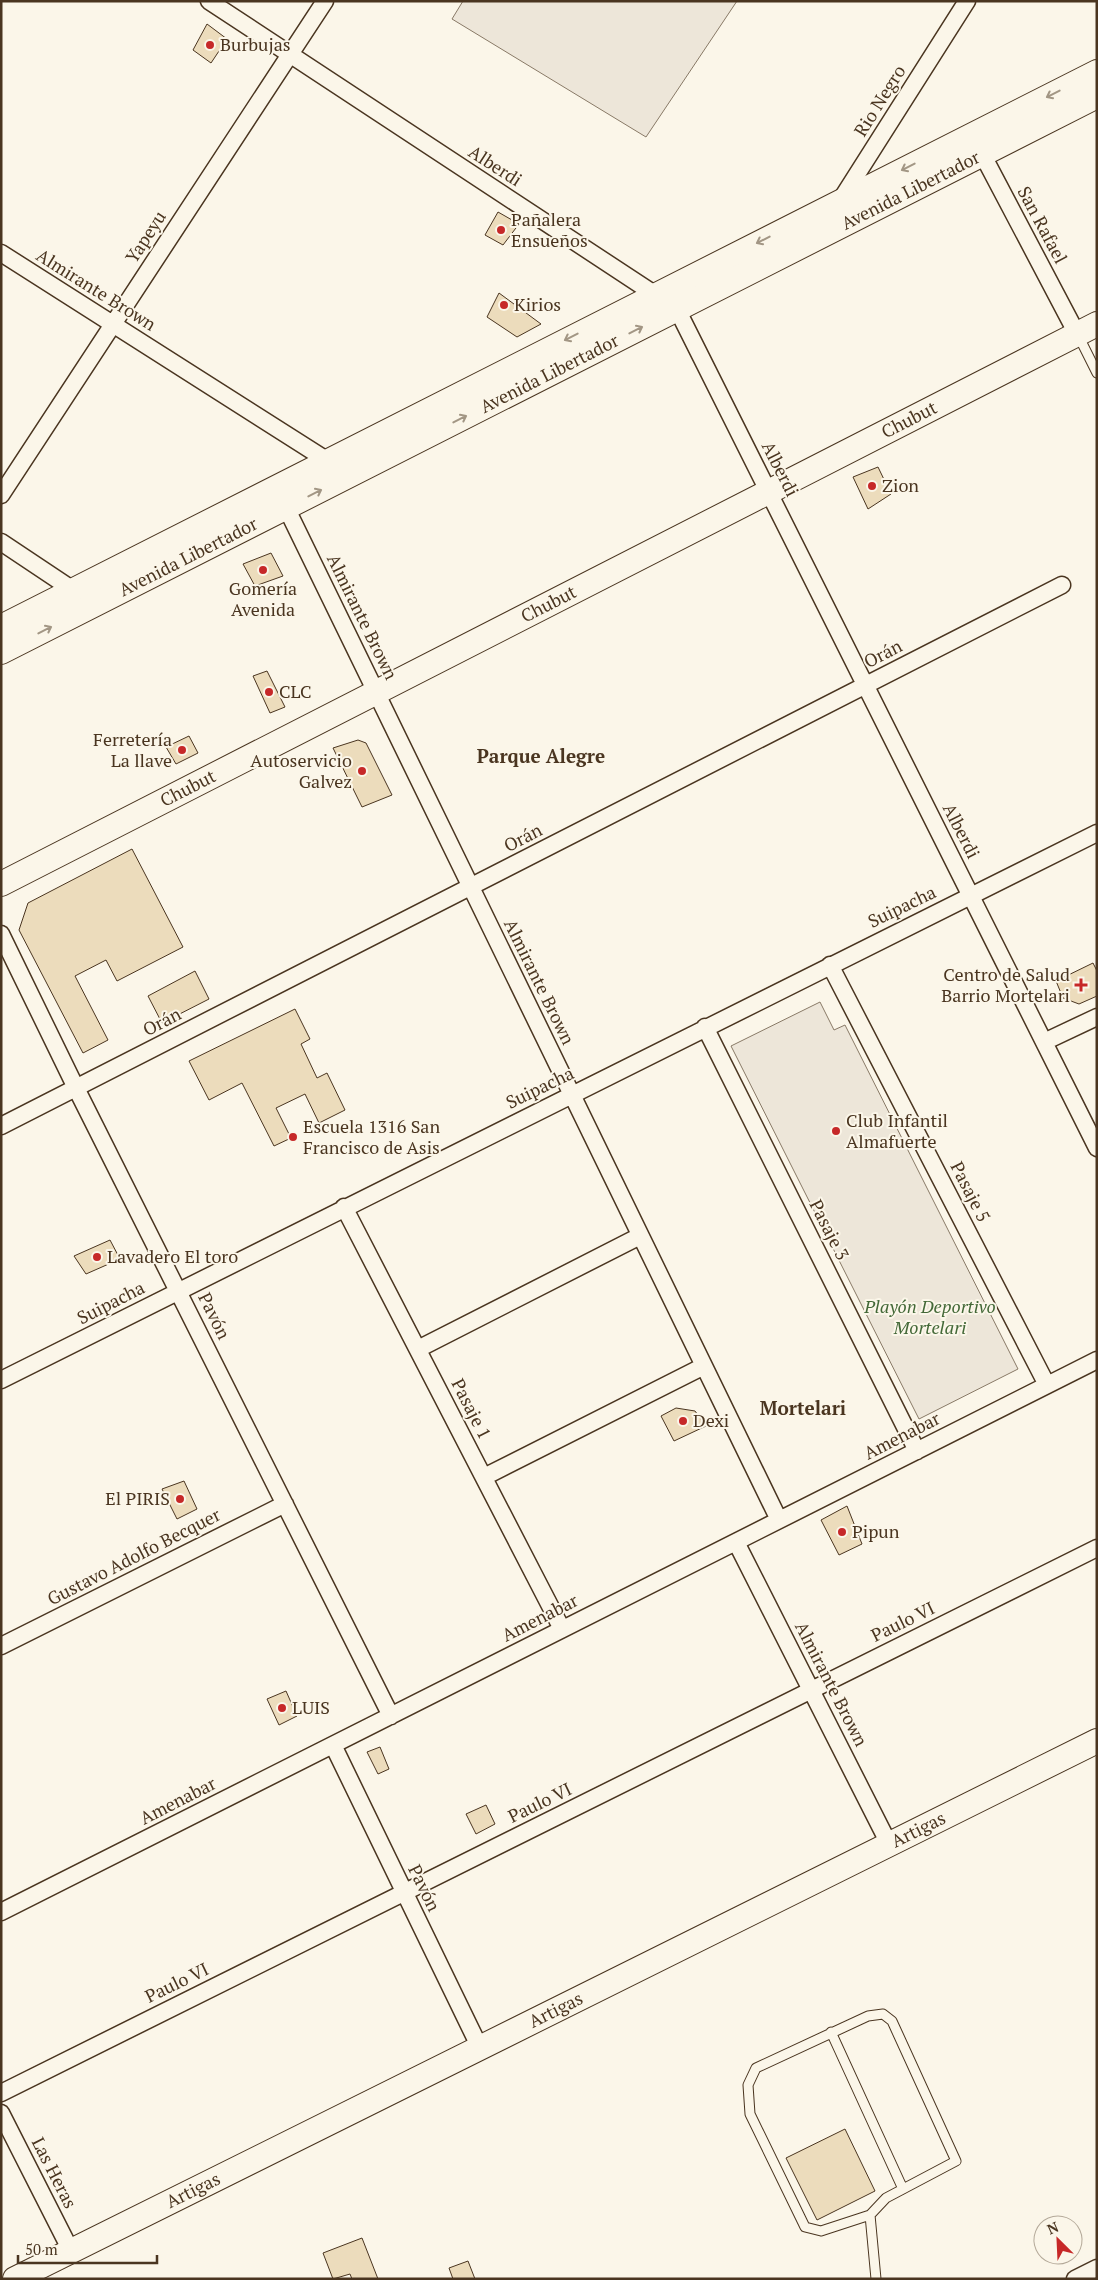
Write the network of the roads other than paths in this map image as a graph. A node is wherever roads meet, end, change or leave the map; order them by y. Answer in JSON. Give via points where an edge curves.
{"nodes":[{"id":1,"x":209,"y":1,"type":"edge"},
{"id":2,"x":325,"y":1,"type":"edge"},
{"id":3,"x":967,"y":1,"type":"edge"},
{"id":4,"x":290,"y":55,"type":"junction"},
{"id":5,"x":1097,"y":72,"type":"edge"},
{"id":6,"x":1097,"y":96,"type":"edge"},
{"id":7,"x":977,"y":145,"type":"junction"},
{"id":8,"x":840,"y":201,"type":"junction"},
{"id":9,"x":841,"y":226,"type":"junction"},
{"id":10,"x":1,"y":253,"type":"edge"},
{"id":11,"x":655,"y":295,"type":"junction"},
{"id":12,"x":677,"y":309,"type":"junction"},
{"id":13,"x":113,"y":324,"type":"junction"},
{"id":14,"x":1087,"y":329,"type":"edge"},
{"id":15,"x":1097,"y":373,"type":"edge"},
{"id":16,"x":333,"y":471,"type":"junction"},
{"id":17,"x":769,"y":492,"type":"junction"},
{"id":18,"x":1,"y":495,"type":"edge"},
{"id":19,"x":281,"y":497,"type":"junction"},
{"id":20,"x":1,"y":542,"type":"edge"},
{"id":21,"x":1062,"y":586,"type":"dead end"},
{"id":22,"x":73,"y":590,"type":"junction"},
{"id":23,"x":1,"y":627,"type":"edge"},
{"id":24,"x":1,"y":652,"type":"edge"},
{"id":25,"x":866,"y":686,"type":"junction"},
{"id":26,"x":376,"y":692,"type":"junction"},
{"id":27,"x":1097,"y":833,"type":"edge"},
{"id":28,"x":1,"y":884,"type":"edge"},
{"id":29,"x":470,"y":887,"type":"junction"},
{"id":30,"x":971,"y":896,"type":"junction"},
{"id":31,"x":1,"y":934,"type":"edge"},
{"id":32,"x":830,"y":965,"type":"junction"},
{"id":33,"x":1097,"y":1016,"type":"edge"},
{"id":34,"x":705,"y":1027,"type":"junction"},
{"id":35,"x":1044,"y":1042,"type":"junction"},
{"id":36,"x":76,"y":1088,"type":"junction"},
{"id":37,"x":572,"y":1095,"type":"junction"},
{"id":38,"x":1,"y":1126,"type":"edge"},
{"id":39,"x":1097,"y":1148,"type":"edge"},
{"id":40,"x":344,"y":1207,"type":"junction"},
{"id":41,"x":640,"y":1236,"type":"junction"},
{"id":42,"x":179,"y":1291,"type":"junction"},
{"id":43,"x":418,"y":1349,"type":"junction"},
{"id":44,"x":1097,"y":1360,"type":"edge"},
{"id":45,"x":704,"y":1366,"type":"junction"},
{"id":46,"x":1,"y":1380,"type":"edge"},
{"id":47,"x":1047,"y":1385,"type":"junction"},
{"id":48,"x":917,"y":1451,"type":"junction"},
{"id":49,"x":484,"y":1476,"type":"junction"},
{"id":50,"x":285,"y":1504,"type":"junction"},
{"id":51,"x":779,"y":1520,"type":"junction"},
{"id":52,"x":736,"y":1542,"type":"junction"},
{"id":53,"x":1097,"y":1548,"type":"edge"},
{"id":54,"x":562,"y":1629,"type":"junction"},
{"id":55,"x":1,"y":1646,"type":"edge"},
{"id":56,"x":811,"y":1690,"type":"junction"},
{"id":57,"x":390,"y":1716,"type":"junction"},
{"id":58,"x":1097,"y":1741,"type":"edge"},
{"id":59,"x":333,"y":1745,"type":"junction"},
{"id":60,"x":889,"y":1844,"type":"junction"},
{"id":61,"x":404,"y":1892,"type":"junction"},
{"id":62,"x":1,"y":1912,"type":"edge"},
{"id":63,"x":831,"y":2032,"type":"junction"},
{"id":64,"x":480,"y":2048,"type":"junction"},
{"id":65,"x":1,"y":2093,"type":"edge"},
{"id":66,"x":1,"y":2113,"type":"edge"},
{"id":67,"x":903,"y":2189,"type":"junction"},
{"id":68,"x":870,"y":2215,"type":"junction"},
{"id":69,"x":71,"y":2251,"type":"junction"},
{"id":70,"x":1097,"y":2268,"type":"edge"},
{"id":71,"x":39,"y":2273,"type":"edge"},
{"id":72,"x":15,"y":2279,"type":"edge"},
{"id":73,"x":876,"y":2279,"type":"edge"},
{"id":74,"x":1075,"y":2279,"type":"edge"}],
"edges":[{"from":1,"to":4,"type":"street","name":"Alberdi"},
{"from":2,"to":4,"type":"street","name":"Yapeyu"},
{"from":3,"to":8,"type":"street","name":"Rio Negro"},
{"from":4,"to":11,"type":"street","name":"Alberdi"},
{"from":4,"to":13,"type":"street","name":"Yapeyu"},
{"from":5,"to":7,"type":"street","name":"Avenida Libertador","one_way":true},
{"from":6,"to":7,"type":"street","name":"Avenida Libertador"},
{"from":7,"to":8,"type":"street","name":"Avenida Libertador","one_way":true},
{"from":7,"to":9,"type":"street","name":"Avenida Libertador"},
{"from":7,"to":14,"type":"street","name":"San Rafael"},
{"from":8,"to":9,"type":"street"},
{"from":8,"to":11,"type":"street","name":"Avenida Libertador","one_way":true},
{"from":9,"to":12,"type":"street","name":"Avenida Libertador"},
{"from":10,"to":13,"type":"street","name":"Almirante Brown"},
{"from":11,"to":12,"type":"street","name":"Alberdi"},
{"from":11,"to":16,"type":"street","name":"Avenida Libertador","one_way":true},
{"from":16,"to":12,"type":"street","name":"Avenida Libertador","one_way":true},
{"from":12,"to":17,"type":"street","name":"Alberdi"},
{"from":13,"to":16,"type":"street","name":"Almirante Brown"},
{"from":13,"to":18,"type":"street","name":"Yapeyu"},
{"from":14,"to":15,"type":"lane"},
{"from":14,"to":17,"type":"street","name":"Chubut"},
{"from":16,"to":19,"type":"street","name":"Avenida Libertador"},
{"from":17,"to":25,"type":"street","name":"Alberdi"},
{"from":17,"to":26,"type":"street","name":"Chubut"},
{"from":19,"to":22,"type":"street","name":"Avenida Libertador"},
{"from":24,"to":19,"type":"street","name":"Avenida Libertador","one_way":true},
{"from":19,"to":26,"type":"street","name":"Almirante Brown"},
{"from":20,"to":22,"type":"street"},
{"from":21,"to":25,"type":"street","name":"Orán"},
{"from":22,"to":23,"type":"street","name":"Avenida Libertador"},
{"from":25,"to":29,"type":"street","name":"Orán"},
{"from":25,"to":30,"type":"street","name":"Alberdi"},
{"from":26,"to":28,"type":"street","name":"Chubut"},
{"from":26,"to":29,"type":"street","name":"Almirante Brown"},
{"from":27,"to":30,"type":"street","name":"Suipacha"},
{"from":29,"to":36,"type":"street","name":"Orán"},
{"from":29,"to":37,"type":"street","name":"Almirante Brown"},
{"from":30,"to":32,"type":"street","name":"Suipacha"},
{"from":30,"to":35,"type":"street","name":"Alberdi"},
{"from":31,"to":36,"type":"street","name":"Pavón"},
{"from":32,"to":34,"type":"street","name":"Suipacha"},
{"from":32,"to":47,"type":"street","name":"Pasaje 5"},
{"from":33,"to":35,"type":"street"},
{"from":34,"to":37,"type":"street","name":"Suipacha"},
{"from":34,"to":48,"type":"street","name":"Pasaje 3"},
{"from":35,"to":39,"type":"street","name":"Alberdi"},
{"from":36,"to":38,"type":"street","name":"Orán"},
{"from":36,"to":42,"type":"street","name":"Pavón"},
{"from":37,"to":40,"type":"street","name":"Suipacha"},
{"from":37,"to":41,"type":"street","name":"Almirante Brown"},
{"from":40,"to":42,"type":"street","name":"Suipacha"},
{"from":40,"to":43,"type":"street","name":"Pasaje 1"},
{"from":41,"to":43,"type":"street"},
{"from":41,"to":45,"type":"street","name":"Almirante Brown"},
{"from":42,"to":46,"type":"street","name":"Suipacha"},
{"from":42,"to":50,"type":"street","name":"Pavón"},
{"from":43,"to":49,"type":"street","name":"Pasaje 1"},
{"from":44,"to":47,"type":"street","name":"Amenabar"},
{"from":45,"to":49,"type":"street"},
{"from":45,"to":51,"type":"street","name":"Almirante Brown"},
{"from":47,"to":48,"type":"street","name":"Amenabar"},
{"from":48,"to":51,"type":"street","name":"Amenabar"},
{"from":49,"to":54,"type":"street","name":"Pasaje 1"},
{"from":50,"to":55,"type":"street","name":"Gustavo Adolfo Becquer"},
{"from":50,"to":57,"type":"street","name":"Pavón"},
{"from":51,"to":52,"type":"street","name":"Amenabar"},
{"from":52,"to":54,"type":"street","name":"Amenabar"},
{"from":52,"to":56,"type":"street","name":"Almirante Brown"},
{"from":53,"to":56,"type":"street","name":"Paulo VI"},
{"from":54,"to":57,"type":"street","name":"Amenabar"},
{"from":56,"to":60,"type":"street","name":"Almirante Brown"},
{"from":56,"to":61,"type":"street","name":"Paulo VI"},
{"from":57,"to":59,"type":"street","name":"Amenabar"},
{"from":58,"to":60,"type":"street","name":"Artigas"},
{"from":59,"to":61,"type":"street","name":"Pavón"},
{"from":59,"to":62,"type":"street","name":"Amenabar"},
{"from":60,"to":64,"type":"street","name":"Artigas"},
{"from":61,"to":64,"type":"street","name":"Pavón"},
{"from":61,"to":65,"type":"street","name":"Paulo VI"},
{"from":63,"to":67,"type":"lane"},
{"from":63,"to":67,"type":"lane","via":[[868,2016],[883,2014],[892,2021],[956,2161]]},
{"from":63,"to":68,"type":"lane","via":[[756,2068],[748,2085],[750,2114],[805,2226],[821,2231]]},
{"from":64,"to":69,"type":"street","name":"Artigas"},
{"from":66,"to":69,"type":"street","name":"Las Heras"},
{"from":67,"to":68,"type":"lane","via":[[886,2198]]},
{"from":68,"to":73,"type":"lane"},
{"from":69,"to":71,"type":"street","name":"Artigas"},
{"from":70,"to":74,"type":"street"},
{"from":71,"to":72,"type":"street","name":"Artigas"}]}
